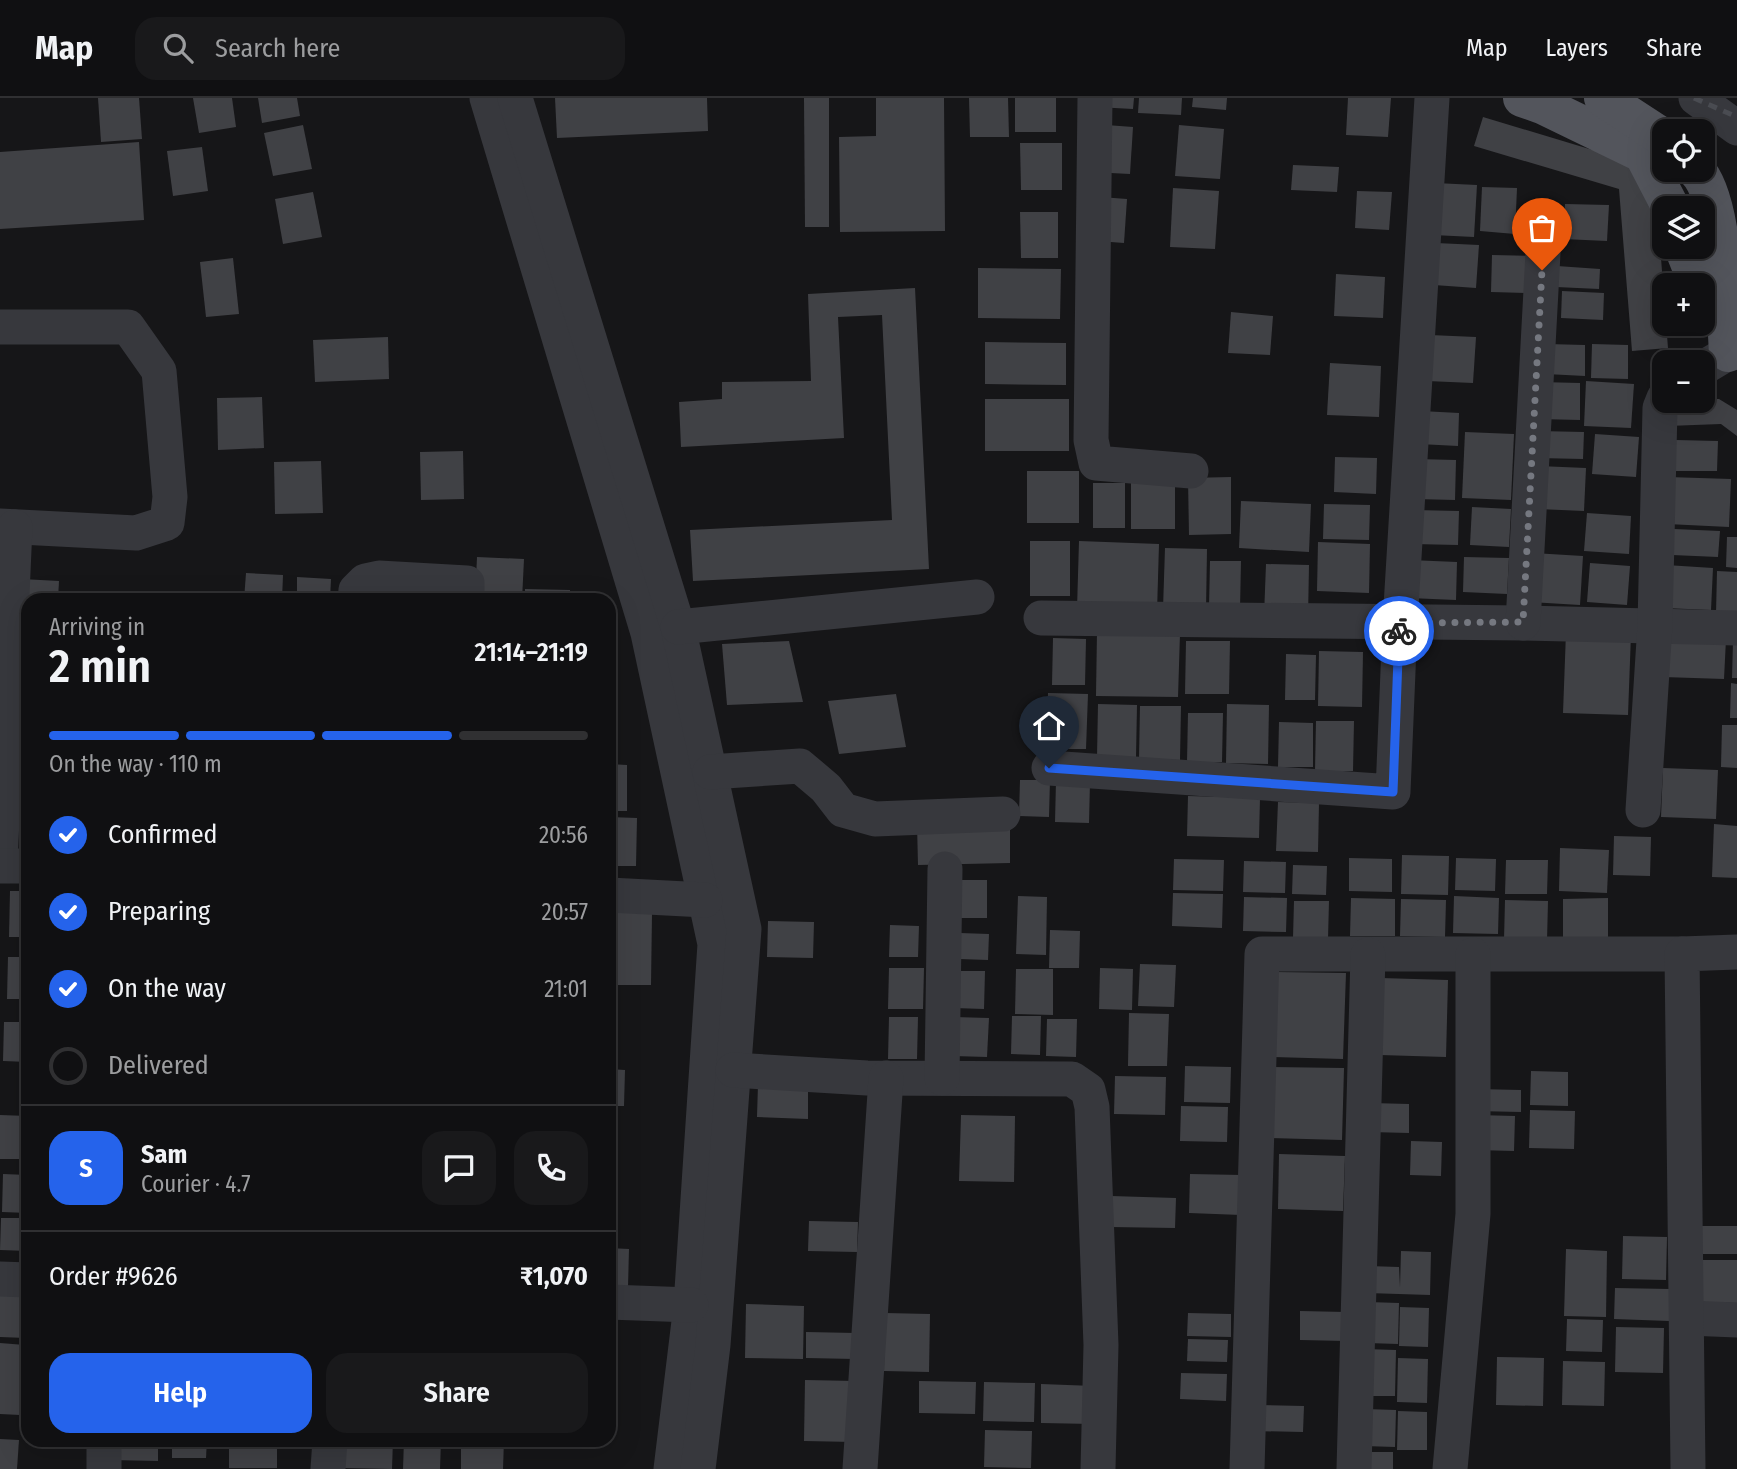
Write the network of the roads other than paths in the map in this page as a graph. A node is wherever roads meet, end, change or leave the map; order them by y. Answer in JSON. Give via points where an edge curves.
{"nodes":[{"id":1,"x":487,"y":98,"type":"edge"},
{"id":2,"x":515,"y":98,"type":"edge"},
{"id":3,"x":1095,"y":98,"type":"edge"},
{"id":4,"x":1432,"y":98,"type":"edge"},
{"id":5,"x":1522,"y":98,"type":"edge"},
{"id":6,"x":1604,"y":98,"type":"edge"},
{"id":7,"x":1696,"y":98,"type":"edge"},
{"id":8,"x":1737,"y":128,"type":"edge"},
{"id":9,"x":1652,"y":130,"type":"edge"},
{"id":10,"x":1707,"y":182,"type":"edge"},
{"id":11,"x":1665,"y":196,"type":"edge"},
{"id":12,"x":1545,"y":216,"type":"dead end"},
{"id":13,"x":0,"y":327,"type":"edge"},
{"id":14,"x":1715,"y":334,"type":"edge"},
{"id":15,"x":1723,"y":360,"type":"edge"},
{"id":16,"x":1660,"y":413,"type":"edge"},
{"id":17,"x":1191,"y":471,"type":"dead end"},
{"id":18,"x":7,"y":526,"type":"edge"},
{"id":19,"x":356,"y":593,"type":"edge"},
{"id":20,"x":467,"y":593,"type":"edge"},
{"id":21,"x":977,"y":597,"type":"dead end"},
{"id":22,"x":1041,"y":618,"type":"dead end"},
{"id":23,"x":1523,"y":622,"type":"junction"},
{"id":24,"x":1400,"y":623,"type":"junction"},
{"id":25,"x":1655,"y":625,"type":"junction"},
{"id":26,"x":678,"y":627,"type":"junction"},
{"id":27,"x":1737,"y":628,"type":"edge"},
{"id":28,"x":1049,"y":768,"type":"dead end"},
{"id":29,"x":710,"y":772,"type":"junction"},
{"id":30,"x":1643,"y":810,"type":"dead end"},
{"id":31,"x":1003,"y":814,"type":"dead end"},
{"id":32,"x":0,"y":865,"type":"edge"},
{"id":33,"x":21,"y":866,"type":"edge"},
{"id":34,"x":945,"y":869,"type":"dead end"},
{"id":35,"x":616,"y":895,"type":"edge"},
{"id":36,"x":705,"y":900,"type":"junction"},
{"id":37,"x":1737,"y":952,"type":"edge"},
{"id":38,"x":1682,"y":954,"type":"junction"},
{"id":39,"x":1368,"y":955,"type":"junction"},
{"id":40,"x":1473,"y":955,"type":"junction"},
{"id":41,"x":733,"y":1070,"type":"junction"},
{"id":42,"x":886,"y":1078,"type":"junction"},
{"id":43,"x":942,"y":1078,"type":"junction"},
{"id":44,"x":0,"y":1279,"type":"edge"},
{"id":45,"x":21,"y":1280,"type":"edge"},
{"id":46,"x":616,"y":1302,"type":"edge"},
{"id":47,"x":691,"y":1305,"type":"junction"},
{"id":48,"x":1688,"y":1318,"type":"junction"},
{"id":49,"x":1737,"y":1320,"type":"edge"},
{"id":50,"x":104,"y":1447,"type":"edge"},
{"id":51,"x":330,"y":1447,"type":"edge"},
{"id":52,"x":104,"y":1469,"type":"edge"},
{"id":53,"x":328,"y":1469,"type":"edge"},
{"id":54,"x":671,"y":1469,"type":"edge"},
{"id":55,"x":698,"y":1469,"type":"edge"},
{"id":56,"x":860,"y":1469,"type":"edge"},
{"id":57,"x":1098,"y":1469,"type":"edge"},
{"id":58,"x":1247,"y":1469,"type":"edge"},
{"id":59,"x":1354,"y":1469,"type":"edge"},
{"id":60,"x":1450,"y":1469,"type":"edge"},
{"id":61,"x":1688,"y":1469,"type":"edge"}],
"edges":[{"from":1,"to":36,"type":"street","via":[[648,633]]},
{"from":2,"to":26,"type":"street"},
{"from":3,"to":17,"type":"street","via":[[1091,440],[1096,463]]},
{"from":4,"to":24,"type":"street"},
{"from":5,"to":11,"type":"main road","via":[[1643,154]]},
{"from":6,"to":9,"type":"main road"},
{"from":7,"to":8,"type":"street"},
{"from":10,"to":15,"type":"main road","via":[[1719,232]]},
{"from":12,"to":23,"type":"street"},
{"from":13,"to":18,"type":"street","via":[[128,327],[159,371],[170,497],[167,523],[136,533]]},
{"from":14,"to":15,"type":"main road"},
{"from":16,"to":25,"type":"street"},
{"from":18,"to":32,"type":"street"},
{"from":19,"to":20,"type":"street","via":[[365,581],[379,578],[467,583]]},
{"from":21,"to":26,"type":"street"},
{"from":22,"to":24,"type":"street"},
{"from":23,"to":24,"type":"street"},
{"from":23,"to":25,"type":"street"},
{"from":24,"to":28,"type":"street","via":[[1393,792]]},
{"from":25,"to":27,"type":"street"},
{"from":25,"to":30,"type":"street"},
{"from":26,"to":29,"type":"street"},
{"from":29,"to":31,"type":"street","via":[[800,766],[843,810],[875,819]]},
{"from":29,"to":41,"type":"street","via":[[744,929]]},
{"from":32,"to":33,"type":"street"},
{"from":34,"to":43,"type":"street"},
{"from":35,"to":36,"type":"street"},
{"from":36,"to":47,"type":"street","via":[[715,944]]},
{"from":37,"to":38,"type":"street"},
{"from":38,"to":40,"type":"street"},
{"from":38,"to":48,"type":"street"},
{"from":39,"to":40,"type":"street"},
{"from":39,"to":58,"type":"street","via":[[1262,954]]},
{"from":39,"to":59,"type":"street"},
{"from":40,"to":60,"type":"street","via":[[1473,1214]]},
{"from":41,"to":42,"type":"street"},
{"from":41,"to":55,"type":"street","via":[[713,1345]]},
{"from":42,"to":43,"type":"street"},
{"from":42,"to":56,"type":"street"},
{"from":43,"to":57,"type":"street","via":[[1072,1079],[1088,1090],[1101,1345]]},
{"from":44,"to":45,"type":"street"},
{"from":46,"to":47,"type":"street"},
{"from":47,"to":54,"type":"street"},
{"from":48,"to":49,"type":"street"},
{"from":48,"to":61,"type":"street"},
{"from":50,"to":52,"type":"street"},
{"from":51,"to":53,"type":"street"}]}
